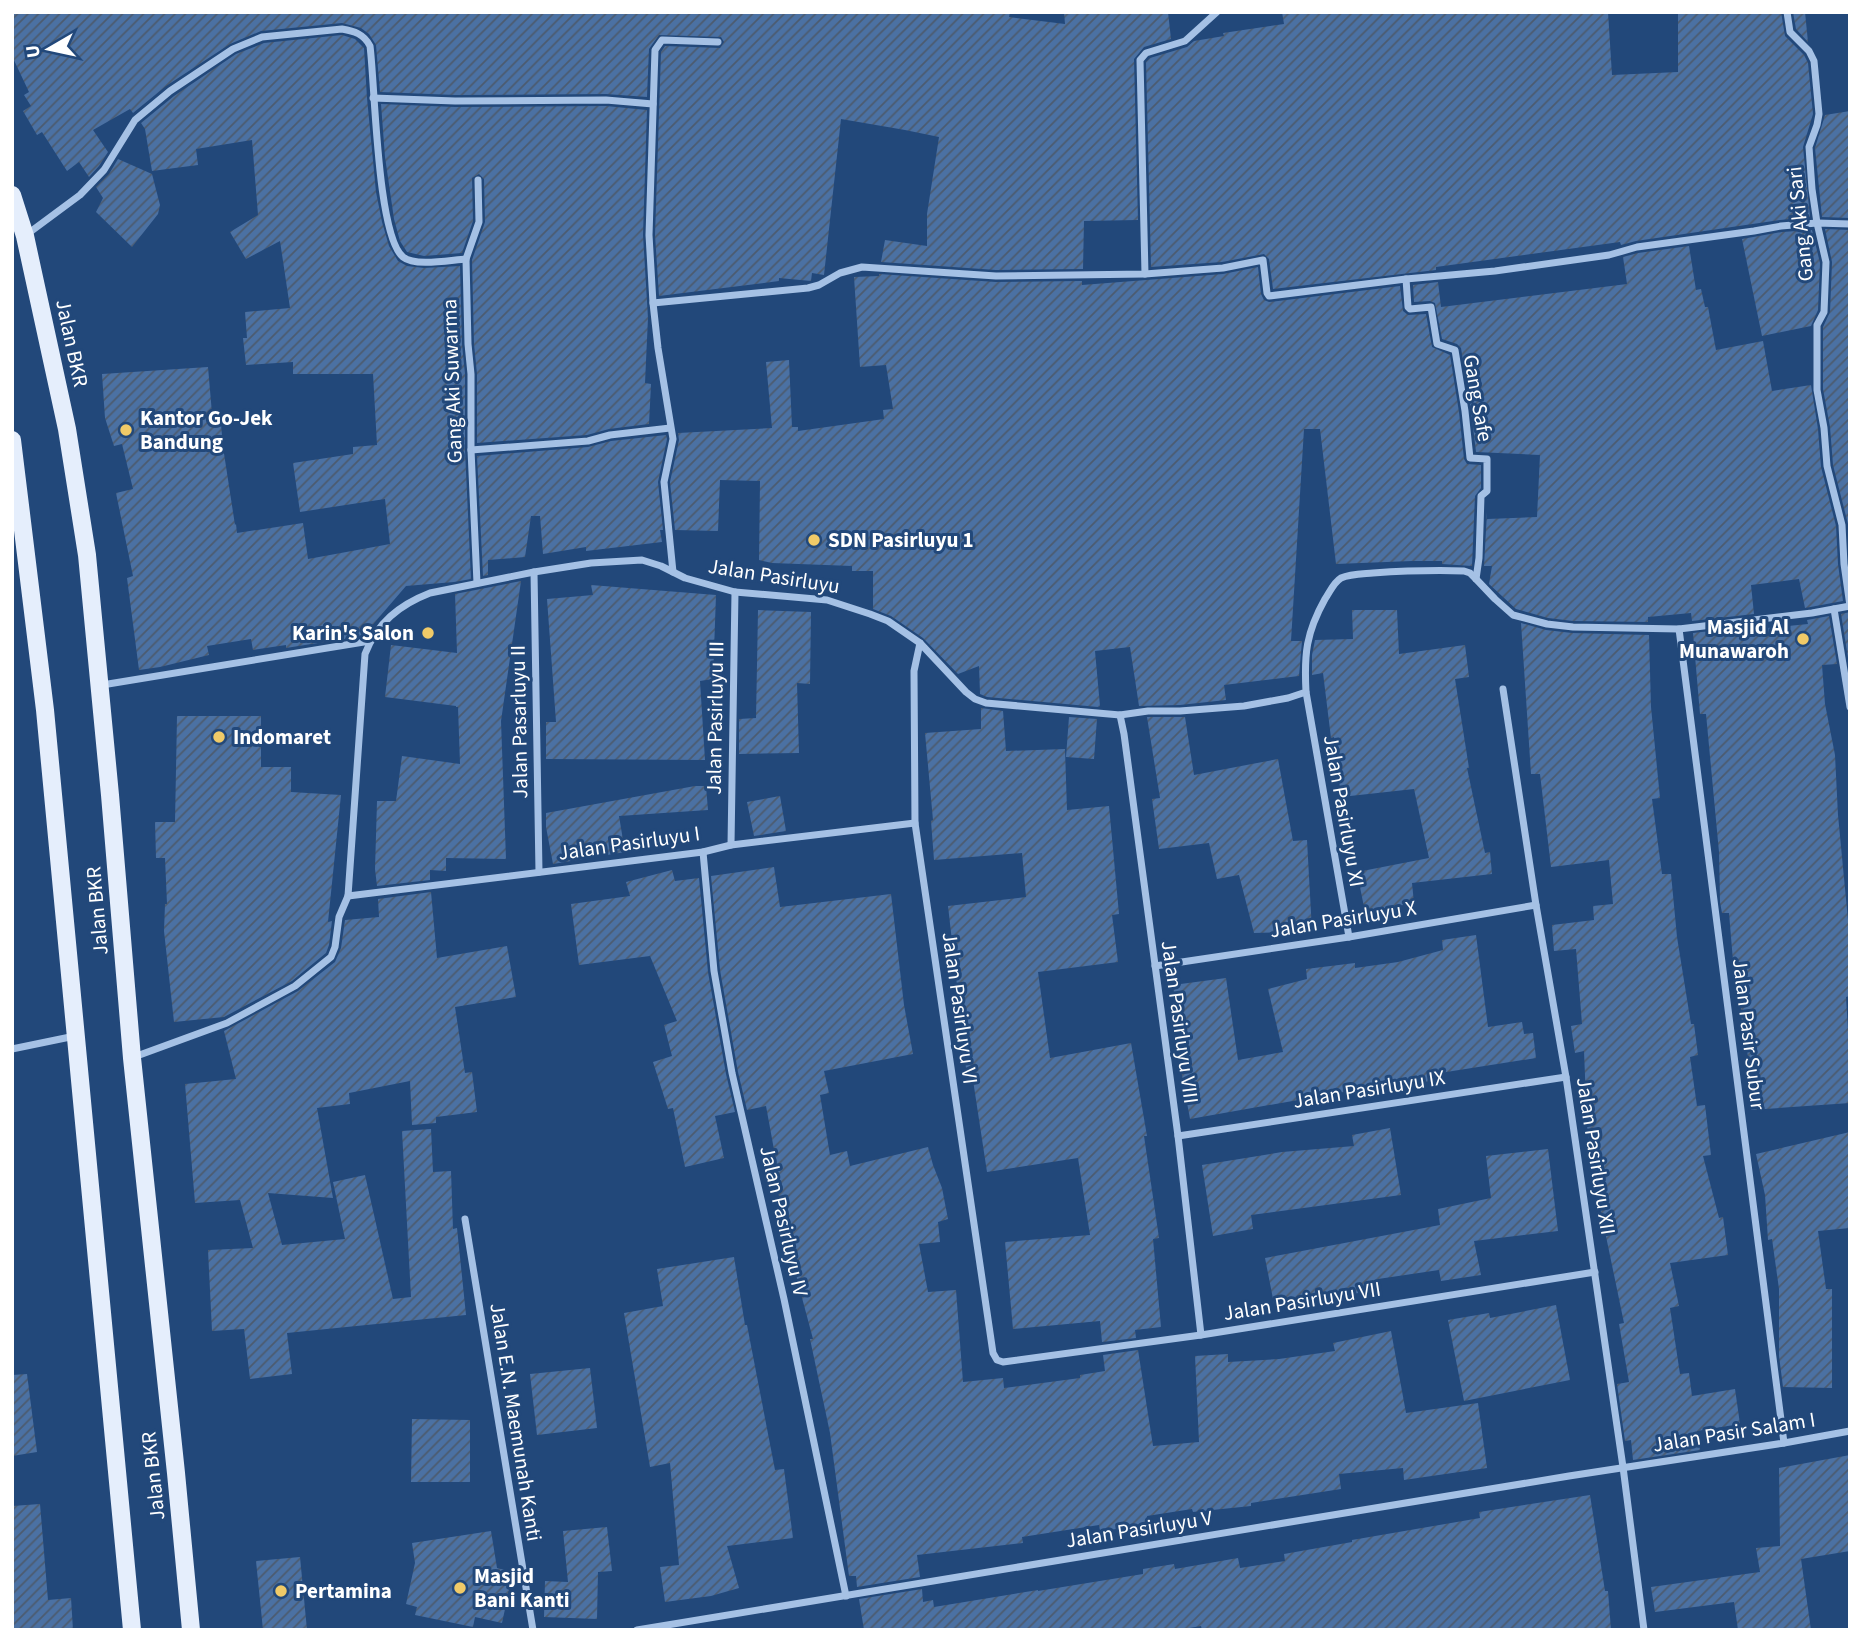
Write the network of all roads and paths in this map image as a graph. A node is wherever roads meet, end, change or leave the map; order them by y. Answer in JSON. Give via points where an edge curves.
{"nodes":[{"id":1,"x":1217,"y":12,"type":"edge"},
{"id":2,"x":1787,"y":12,"type":"edge"},
{"id":3,"x":718,"y":42,"type":"dead end"},
{"id":4,"x":373,"y":98,"type":"junction"},
{"id":5,"x":653,"y":104,"type":"junction"},
{"id":6,"x":478,"y":180,"type":"dead end"},
{"id":7,"x":12,"y":195,"type":"edge"},
{"id":8,"x":1817,"y":223,"type":"junction"},
{"id":9,"x":1850,"y":224,"type":"edge"},
{"id":10,"x":25,"y":236,"type":"junction"},
{"id":11,"x":466,"y":259,"type":"junction"},
{"id":12,"x":1145,"y":274,"type":"junction"},
{"id":13,"x":1406,"y":279,"type":"junction"},
{"id":14,"x":653,"y":303,"type":"junction"},
{"id":15,"x":670,"y":428,"type":"junction"},
{"id":16,"x":12,"y":440,"type":"edge"},
{"id":17,"x":471,"y":450,"type":"junction"},
{"id":18,"x":534,"y":572,"type":"junction"},
{"id":19,"x":673,"y":572,"type":"junction"},
{"id":20,"x":1476,"y":579,"type":"junction"},
{"id":21,"x":477,"y":583,"type":"junction"},
{"id":22,"x":735,"y":592,"type":"junction"},
{"id":23,"x":1850,"y":606,"type":"edge"},
{"id":24,"x":1834,"y":609,"type":"junction"},
{"id":25,"x":1679,"y":629,"type":"junction"},
{"id":26,"x":370,"y":641,"type":"junction"},
{"id":27,"x":920,"y":643,"type":"junction"},
{"id":28,"x":100,"y":685,"type":"junction"},
{"id":29,"x":1503,"y":689,"type":"dead end"},
{"id":30,"x":1306,"y":692,"type":"junction"},
{"id":31,"x":1850,"y":707,"type":"edge"},
{"id":32,"x":1120,"y":715,"type":"junction"},
{"id":33,"x":915,"y":823,"type":"junction"},
{"id":34,"x":731,"y":845,"type":"junction"},
{"id":35,"x":703,"y":852,"type":"junction"},
{"id":36,"x":539,"y":872,"type":"junction"},
{"id":37,"x":348,"y":896,"type":"junction"},
{"id":38,"x":1536,"y":905,"type":"junction"},
{"id":39,"x":1349,"y":937,"type":"junction"},
{"id":40,"x":1155,"y":966,"type":"junction"},
{"id":41,"x":75,"y":1036,"type":"junction"},
{"id":42,"x":12,"y":1049,"type":"edge"},
{"id":43,"x":132,"y":1058,"type":"junction"},
{"id":44,"x":1566,"y":1077,"type":"junction"},
{"id":45,"x":1178,"y":1136,"type":"junction"},
{"id":46,"x":465,"y":1219,"type":"dead end"},
{"id":47,"x":1595,"y":1272,"type":"junction"},
{"id":48,"x":1201,"y":1335,"type":"junction"},
{"id":49,"x":1013,"y":1361,"type":"joint"},
{"id":50,"x":1850,"y":1432,"type":"edge"},
{"id":51,"x":1784,"y":1443,"type":"junction"},
{"id":52,"x":1623,"y":1467,"type":"junction"},
{"id":53,"x":846,"y":1595,"type":"junction"},
{"id":54,"x":132,"y":1630,"type":"edge"},
{"id":55,"x":191,"y":1630,"type":"edge"},
{"id":56,"x":533,"y":1630,"type":"edge"},
{"id":57,"x":638,"y":1630,"type":"edge"},
{"id":58,"x":1644,"y":1630,"type":"edge"}],
"edges":[{"from":1,"to":12,"type":"street","via":[[1185,41],[1146,53],[1140,60]]},
{"from":2,"to":8,"type":"street","name":"Gang Aki Sari","via":[[1790,32],[1814,61],[1819,114],[1810,147]]},
{"from":3,"to":5,"type":"street","via":[[662,40],[655,50]]},
{"from":4,"to":5,"type":"street"},
{"from":4,"to":10,"type":"street","via":[[370,46],[363,36],[342,29],[262,37],[233,49],[135,120],[104,170],[80,195]]},
{"from":4,"to":11,"type":"street","via":[[387,219],[397,249],[415,262]]},
{"from":5,"to":14,"type":"street","via":[[649,235]]},
{"from":6,"to":11,"type":"street","name":"Gang Aki Suwarma","via":[[480,222]]},
{"from":7,"to":10,"type":"main road","name":"Jalan BKR"},
{"from":8,"to":9,"type":"street"},
{"from":8,"to":13,"type":"street","via":[[1495,271]]},
{"from":8,"to":23,"type":"street","name":"Gang Aki Sari","via":[[1826,262],[1824,312],[1816,325],[1817,390],[1842,525]]},
{"from":10,"to":28,"type":"main road","name":"Jalan BKR","via":[[67,429],[87,555]]},
{"from":11,"to":17,"type":"street","name":"Gang Aki Suwarma"},
{"from":12,"to":13,"type":"street","via":[[1263,260],[1269,296]]},
{"from":12,"to":14,"type":"street","via":[[996,276],[862,267],[808,288]]},
{"from":13,"to":20,"type":"street","name":"Gang Safe","via":[[1409,308],[1431,307],[1437,344],[1456,352],[1470,458],[1487,458],[1488,491],[1481,496]]},
{"from":14,"to":15,"type":"street"},
{"from":15,"to":17,"type":"street","via":[[589,441]]},
{"from":15,"to":19,"type":"street","via":[[673,439],[664,482]]},
{"from":16,"to":41,"type":"main road","name":"Jalan BKR","via":[[45,710]]},
{"from":17,"to":21,"type":"street","name":"Gang Aki Suwarma"},
{"from":18,"to":19,"type":"street","name":"Jalan Pasirluyu","via":[[642,560]]},
{"from":18,"to":21,"type":"street","name":"Jalan Pasirluyu"},
{"from":18,"to":36,"type":"street","name":"Jalan Pasarluyu II"},
{"from":19,"to":22,"type":"street","name":"Jalan Pasirluyu"},
{"from":20,"to":25,"type":"street","via":[[1513,615],[1547,624]]},
{"from":20,"to":30,"type":"street","via":[[1464,571],[1439,570],[1352,575],[1335,582],[1308,635]]},
{"from":21,"to":26,"type":"street","name":"Jalan Pasirluyu","via":[[418,598],[392,615]]},
{"from":22,"to":27,"type":"street","name":"Jalan Pasirluyu","via":[[827,600],[888,621]]},
{"from":22,"to":34,"type":"street","name":"Jalan Pasirluyu III"},
{"from":23,"to":24,"type":"street"},
{"from":24,"to":25,"type":"street"},
{"from":24,"to":31,"type":"street"},
{"from":25,"to":51,"type":"street","name":"Jalan Pasir Subur"},
{"from":26,"to":28,"type":"street"},
{"from":26,"to":37,"type":"street","name":"Jalan Pasirluyu","via":[[365,654]]},
{"from":27,"to":32,"type":"street","name":"Jalan Pasirluyu","via":[[966,692],[986,703]]},
{"from":27,"to":33,"type":"street","name":"Jalan Pasirluyu VI","via":[[914,671]]},
{"from":28,"to":43,"type":"main road","name":"Jalan BKR"},
{"from":29,"to":38,"type":"street","name":"Jalan Pasirluyu XII"},
{"from":30,"to":32,"type":"street","name":"Jalan Pasirluyu","via":[[1244,706]]},
{"from":30,"to":39,"type":"street","name":"Jalan Pasirluyu XI"},
{"from":32,"to":40,"type":"street","name":"Jalan Pasirluyu VIII"},
{"from":33,"to":34,"type":"street","name":"Jalan Pasirluyu I"},
{"from":33,"to":49,"type":"street","name":"Jalan Pasirluyu VI","via":[[993,1353],[997,1360]]},
{"from":34,"to":35,"type":"street","name":"Jalan Pasirluyu I"},
{"from":35,"to":36,"type":"street","name":"Jalan Pasirluyu I"},
{"from":35,"to":53,"type":"street","name":"Jalan Pasirluyu IV","via":[[714,971],[732,1073]]},
{"from":36,"to":37,"type":"street","name":"Jalan Pasirluyu I"},
{"from":37,"to":43,"type":"street","name":"Jalan Pasirluyu","via":[[331,957],[296,986],[227,1023]]},
{"from":38,"to":39,"type":"street","name":"Jalan Pasirluyu X"},
{"from":38,"to":44,"type":"street","name":"Jalan Pasirluyu XII"},
{"from":39,"to":40,"type":"street","name":"Jalan Pasirluyu X"},
{"from":40,"to":45,"type":"street","name":"Jalan Pasirluyu VIII"},
{"from":41,"to":42,"type":"street"},
{"from":41,"to":54,"type":"main road","name":"Jalan BKR"},
{"from":43,"to":55,"type":"main road","name":"Jalan BKR"},
{"from":44,"to":45,"type":"street","name":"Jalan Pasirluyu IX"},
{"from":44,"to":47,"type":"street","name":"Jalan Pasirluyu XII"},
{"from":45,"to":48,"type":"street","name":"Jalan Pasirluyu VIII"},
{"from":46,"to":56,"type":"street","name":"Jalan E.N. Maemunah Kanti"},
{"from":47,"to":48,"type":"street","name":"Jalan Pasirluyu VII"},
{"from":47,"to":52,"type":"street","name":"Jalan Pasirluyu XII"},
{"from":48,"to":49,"type":"street","name":"Jalan Pasirluyu VII"},
{"from":50,"to":51,"type":"street","name":"Jalan Pasir Salam I"},
{"from":51,"to":52,"type":"street","name":"Jalan Pasir Salam I"},
{"from":52,"to":53,"type":"street","name":"Jalan Pasirluyu V"},
{"from":52,"to":58,"type":"street","name":"Jalan Pasirluyu XII"},
{"from":53,"to":57,"type":"street","name":"Jalan Pasirluyu V"}]}
